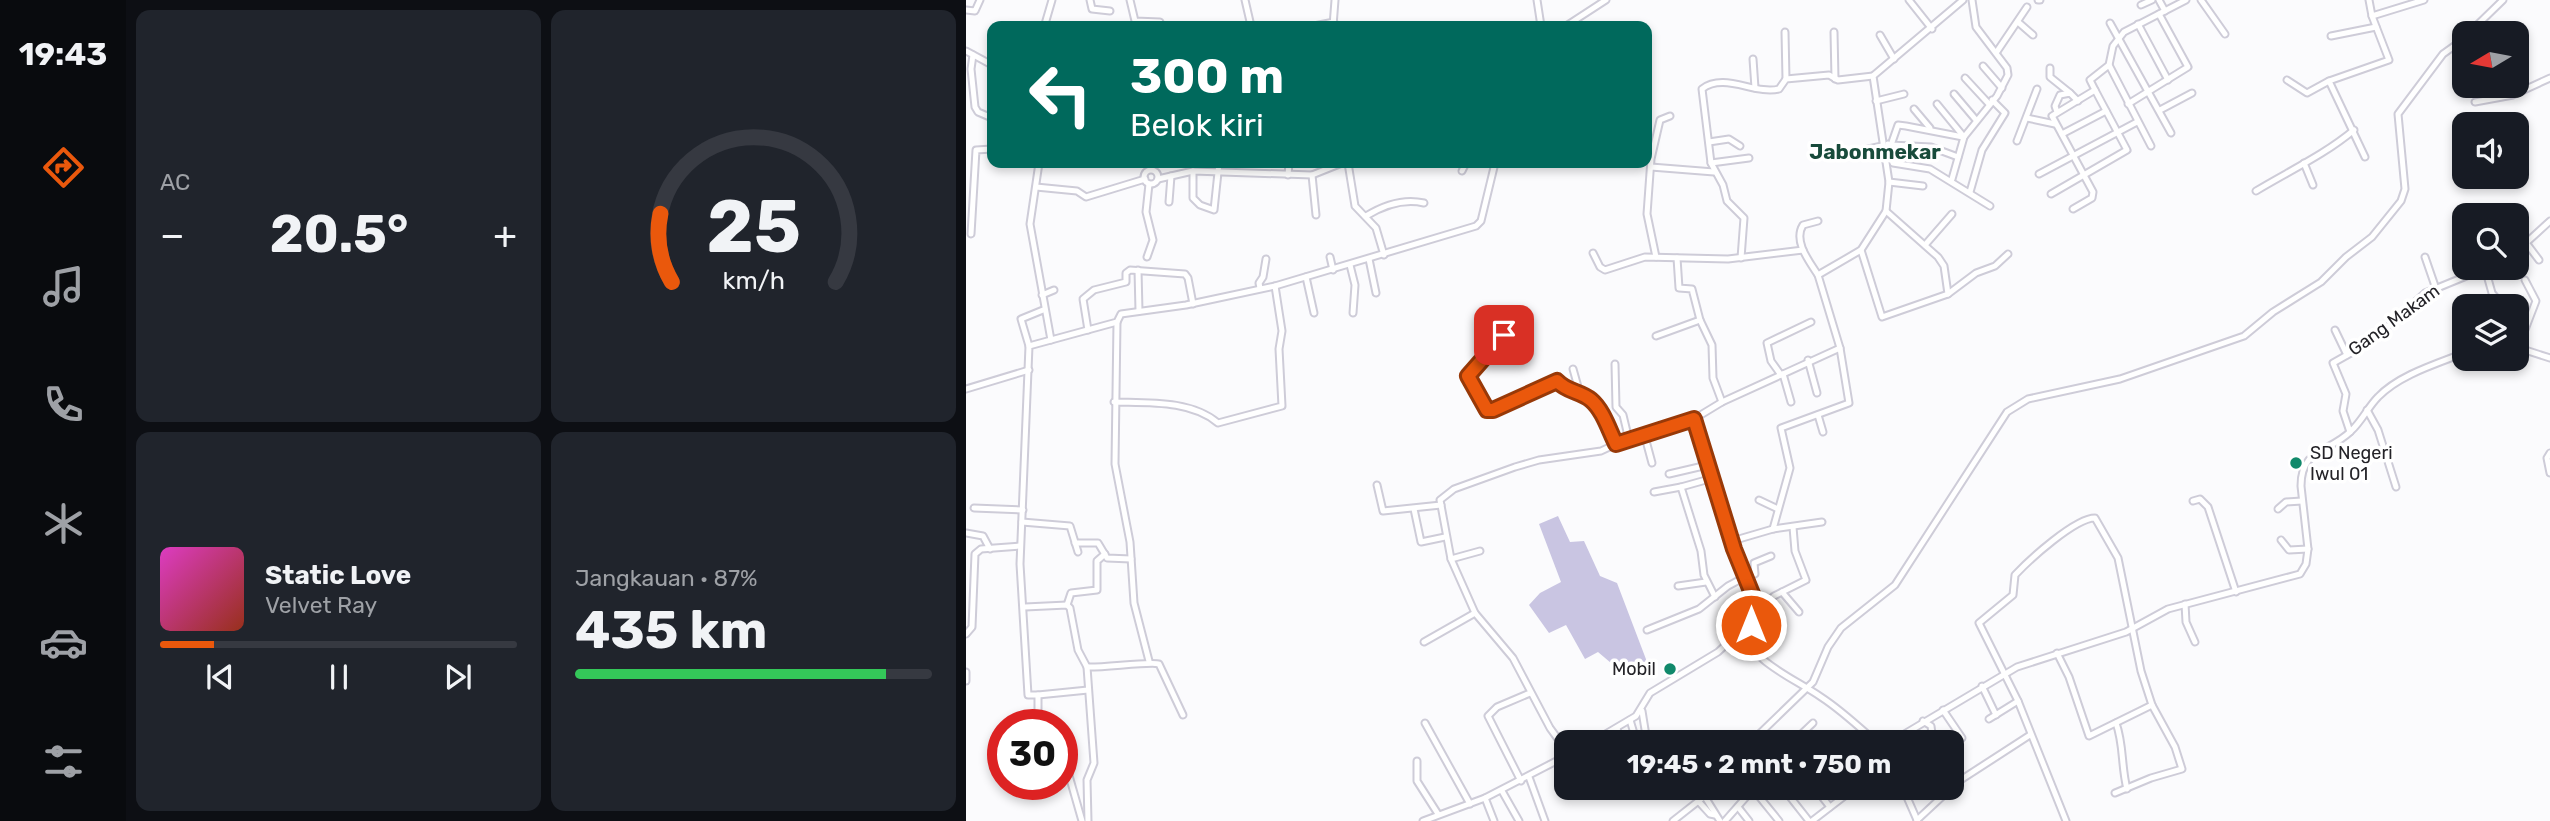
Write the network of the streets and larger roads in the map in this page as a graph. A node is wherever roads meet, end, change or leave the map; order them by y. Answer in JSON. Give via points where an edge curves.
{"nodes":[{"id":1,"x":980,"y":0,"type":"edge"},
{"id":2,"x":1052,"y":0,"type":"edge"},
{"id":3,"x":1090,"y":0,"type":"edge"},
{"id":4,"x":1130,"y":0,"type":"edge"},
{"id":5,"x":1245,"y":0,"type":"edge"},
{"id":6,"x":1335,"y":0,"type":"edge"},
{"id":7,"x":1537,"y":0,"type":"edge"},
{"id":8,"x":1606,"y":0,"type":"edge"},
{"id":9,"x":1909,"y":0,"type":"edge"},
{"id":10,"x":1963,"y":0,"type":"edge"},
{"id":11,"x":1972,"y":0,"type":"edge"},
{"id":12,"x":2152,"y":0,"type":"edge"},
{"id":13,"x":2159,"y":0,"type":"edge"},
{"id":14,"x":2186,"y":0,"type":"edge"},
{"id":15,"x":2201,"y":0,"type":"edge"},
{"id":16,"x":2369,"y":0,"type":"edge"},
{"id":17,"x":2424,"y":0,"type":"edge"},
{"id":18,"x":2503,"y":0,"type":"edge"},
{"id":19,"x":2400,"y":3,"type":"edge"},
{"id":20,"x":2141,"y":5,"type":"dead end"},
{"id":21,"x":2027,"y":7,"type":"dead end"},
{"id":22,"x":966,"y":10,"type":"edge"},
{"id":23,"x":1110,"y":11,"type":"dead end"},
{"id":24,"x":2162,"y":12,"type":"junction"},
{"id":25,"x":2372,"y":16,"type":"junction"},
{"id":26,"x":1046,"y":21,"type":"edge"},
{"id":27,"x":1137,"y":21,"type":"edge"},
{"id":28,"x":1250,"y":21,"type":"edge"},
{"id":29,"x":1334,"y":21,"type":"edge"},
{"id":30,"x":1540,"y":21,"type":"edge"},
{"id":31,"x":1574,"y":21,"type":"edge"},
{"id":32,"x":2481,"y":21,"type":"edge"},
{"id":33,"x":2018,"y":22,"type":"junction"},
{"id":34,"x":2110,"y":23,"type":"dead end"},
{"id":35,"x":2138,"y":24,"type":"junction"},
{"id":36,"x":2376,"y":27,"type":"junction"},
{"id":37,"x":1932,"y":29,"type":"junction"},
{"id":38,"x":1784,"y":32,"type":"dead end"},
{"id":39,"x":1834,"y":32,"type":"dead end"},
{"id":40,"x":2225,"y":34,"type":"dead end"},
{"id":41,"x":1880,"y":35,"type":"dead end"},
{"id":42,"x":2033,"y":35,"type":"dead end"},
{"id":43,"x":2331,"y":36,"type":"dead end"},
{"id":44,"x":2119,"y":38,"type":"junction"},
{"id":45,"x":2452,"y":48,"type":"edge"},
{"id":46,"x":966,"y":51,"type":"edge"},
{"id":47,"x":1996,"y":53,"type":"junction"},
{"id":48,"x":973,"y":55,"type":"junction"},
{"id":49,"x":1753,"y":59,"type":"dead end"},
{"id":50,"x":1894,"y":59,"type":"junction"},
{"id":51,"x":987,"y":62,"type":"edge"},
{"id":52,"x":2109,"y":65,"type":"junction"},
{"id":53,"x":1983,"y":66,"type":"dead end"},
{"id":54,"x":2050,"y":68,"type":"dead end"},
{"id":55,"x":1873,"y":76,"type":"junction"},
{"id":56,"x":1965,"y":78,"type":"dead end"},
{"id":57,"x":2550,"y":78,"type":"edge"},
{"id":58,"x":1786,"y":79,"type":"junction"},
{"id":59,"x":1835,"y":79,"type":"junction"},
{"id":60,"x":2168,"y":80,"type":"junction"},
{"id":61,"x":2287,"y":80,"type":"dead end"},
{"id":62,"x":2329,"y":81,"type":"junction"},
{"id":63,"x":1755,"y":88,"type":"junction"},
{"id":64,"x":2002,"y":88,"type":"junction"},
{"id":65,"x":2037,"y":89,"type":"dead end"},
{"id":66,"x":2095,"y":90,"type":"junction"},
{"id":67,"x":2149,"y":92,"type":"junction"},
{"id":68,"x":2070,"y":93,"type":"junction"},
{"id":69,"x":2192,"y":93,"type":"dead end"},
{"id":70,"x":1904,"y":94,"type":"dead end"},
{"id":71,"x":1954,"y":94,"type":"dead end"},
{"id":72,"x":1876,"y":101,"type":"junction"},
{"id":73,"x":2078,"y":101,"type":"junction"},
{"id":74,"x":1990,"y":102,"type":"junction"},
{"id":75,"x":2475,"y":102,"type":"dead end"},
{"id":76,"x":1937,"y":104,"type":"dead end"},
{"id":77,"x":2128,"y":104,"type":"junction"},
{"id":78,"x":1914,"y":109,"type":"dead end"},
{"id":79,"x":2160,"y":110,"type":"junction"},
{"id":80,"x":2106,"y":111,"type":"junction"},
{"id":81,"x":2057,"y":112,"type":"junction"},
{"id":82,"x":987,"y":116,"type":"edge"},
{"id":83,"x":1670,"y":116,"type":"dead end"},
{"id":84,"x":2027,"y":118,"type":"junction"},
{"id":85,"x":1976,"y":120,"type":"junction"},
{"id":86,"x":2137,"y":122,"type":"junction"},
{"id":87,"x":2055,"y":124,"type":"junction"},
{"id":88,"x":1930,"y":128,"type":"junction"},
{"id":89,"x":2354,"y":130,"type":"junction"},
{"id":90,"x":2118,"y":133,"type":"junction"},
{"id":91,"x":2171,"y":133,"type":"dead end"},
{"id":92,"x":2062,"y":134,"type":"junction"},
{"id":93,"x":1964,"y":137,"type":"junction"},
{"id":94,"x":2017,"y":141,"type":"dead end"},
{"id":95,"x":1709,"y":142,"type":"junction"},
{"id":96,"x":1882,"y":144,"type":"junction"},
{"id":97,"x":1891,"y":145,"type":"junction"},
{"id":98,"x":1740,"y":146,"type":"dead end"},
{"id":99,"x":2151,"y":146,"type":"dead end"},
{"id":100,"x":987,"y":149,"type":"edge"},
{"id":101,"x":1854,"y":152,"type":"dead end"},
{"id":102,"x":2074,"y":155,"type":"junction"},
{"id":103,"x":1958,"y":157,"type":"junction"},
{"id":104,"x":2365,"y":157,"type":"dead end"},
{"id":105,"x":1749,"y":158,"type":"dead end"},
{"id":106,"x":1652,"y":162,"type":"edge"},
{"id":107,"x":1711,"y":163,"type":"junction"},
{"id":108,"x":2304,"y":163,"type":"junction"},
{"id":109,"x":1652,"y":167,"type":"edge"},
{"id":110,"x":1038,"y":168,"type":"edge"},
{"id":111,"x":1178,"y":168,"type":"edge"},
{"id":112,"x":1218,"y":168,"type":"edge"},
{"id":113,"x":1266,"y":168,"type":"edge"},
{"id":114,"x":1289,"y":168,"type":"edge"},
{"id":115,"x":1330,"y":168,"type":"edge"},
{"id":116,"x":1349,"y":168,"type":"edge"},
{"id":117,"x":1464,"y":168,"type":"edge"},
{"id":118,"x":1494,"y":168,"type":"edge"},
{"id":119,"x":1651,"y":168,"type":"edge"},
{"id":120,"x":1153,"y":170,"type":"joint"},
{"id":121,"x":1193,"y":171,"type":"junction"},
{"id":122,"x":1218,"y":171,"type":"junction"},
{"id":123,"x":1462,"y":172,"type":"dead end"},
{"id":124,"x":1714,"y":172,"type":"junction"},
{"id":125,"x":1178,"y":173,"type":"junction"},
{"id":126,"x":1266,"y":173,"type":"junction"},
{"id":127,"x":2039,"y":174,"type":"dead end"},
{"id":128,"x":2084,"y":174,"type":"junction"},
{"id":129,"x":1288,"y":175,"type":"junction"},
{"id":130,"x":1312,"y":175,"type":"junction"},
{"id":131,"x":1171,"y":176,"type":"junction"},
{"id":132,"x":1158,"y":179,"type":"junction"},
{"id":133,"x":1952,"y":180,"type":"junction"},
{"id":134,"x":1147,"y":181,"type":"junction"},
{"id":135,"x":1889,"y":182,"type":"junction"},
{"id":136,"x":2313,"y":185,"type":"dead end"},
{"id":137,"x":1923,"y":186,"type":"dead end"},
{"id":138,"x":1036,"y":187,"type":"junction"},
{"id":139,"x":2256,"y":191,"type":"dead end"},
{"id":140,"x":1970,"y":192,"type":"junction"},
{"id":141,"x":2051,"y":194,"type":"dead end"},
{"id":142,"x":1168,"y":202,"type":"dead end"},
{"id":143,"x":1424,"y":203,"type":"dead end"},
{"id":144,"x":1990,"y":206,"type":"dead end"},
{"id":145,"x":2073,"y":209,"type":"dead end"},
{"id":146,"x":1885,"y":211,"type":"junction"},
{"id":147,"x":1952,"y":214,"type":"dead end"},
{"id":148,"x":1316,"y":215,"type":"dead end"},
{"id":149,"x":1367,"y":216,"type":"junction"},
{"id":150,"x":1818,"y":221,"type":"dead end"},
{"id":151,"x":2550,"y":221,"type":"edge"},
{"id":152,"x":971,"y":234,"type":"dead end"},
{"id":153,"x":2529,"y":242,"type":"edge"},
{"id":154,"x":1925,"y":245,"type":"junction"},
{"id":155,"x":2529,"y":247,"type":"edge"},
{"id":156,"x":1803,"y":250,"type":"junction"},
{"id":157,"x":1861,"y":250,"type":"junction"},
{"id":158,"x":1592,"y":253,"type":"dead end"},
{"id":159,"x":2008,"y":254,"type":"dead end"},
{"id":160,"x":1384,"y":255,"type":"junction"},
{"id":161,"x":1147,"y":257,"type":"dead end"},
{"id":162,"x":1330,"y":257,"type":"dead end"},
{"id":163,"x":1656,"y":257,"type":"junction"},
{"id":164,"x":2425,"y":257,"type":"dead end"},
{"id":165,"x":1677,"y":258,"type":"junction"},
{"id":166,"x":1741,"y":258,"type":"junction"},
{"id":167,"x":1266,"y":259,"type":"dead end"},
{"id":168,"x":1369,"y":259,"type":"junction"},
{"id":169,"x":2539,"y":260,"type":"dead end"},
{"id":170,"x":1350,"y":265,"type":"junction"},
{"id":171,"x":1138,"y":270,"type":"junction"},
{"id":172,"x":1333,"y":270,"type":"junction"},
{"id":173,"x":1818,"y":275,"type":"junction"},
{"id":174,"x":1306,"y":277,"type":"junction"},
{"id":175,"x":2452,"y":280,"type":"edge"},
{"id":176,"x":2525,"y":280,"type":"dead end"},
{"id":177,"x":1275,"y":286,"type":"junction"},
{"id":178,"x":2435,"y":286,"type":"junction"},
{"id":179,"x":1260,"y":288,"type":"junction"},
{"id":180,"x":1054,"y":290,"type":"dead end"},
{"id":181,"x":1376,"y":293,"type":"dead end"},
{"id":182,"x":1948,"y":294,"type":"junction"},
{"id":183,"x":1042,"y":295,"type":"junction"},
{"id":184,"x":1192,"y":304,"type":"junction"},
{"id":185,"x":1043,"y":310,"type":"junction"},
{"id":186,"x":1139,"y":311,"type":"junction"},
{"id":187,"x":1314,"y":313,"type":"dead end"},
{"id":188,"x":1353,"y":313,"type":"dead end"},
{"id":189,"x":1700,"y":320,"type":"junction"},
{"id":190,"x":1117,"y":322,"type":"junction"},
{"id":191,"x":1811,"y":322,"type":"dead end"},
{"id":192,"x":2529,"y":325,"type":"edge"},
{"id":193,"x":1088,"y":331,"type":"junction"},
{"id":194,"x":2334,"y":331,"type":"dead end"},
{"id":195,"x":1504,"y":335,"type":"dead end"},
{"id":196,"x":1656,"y":336,"type":"dead end"},
{"id":197,"x":1051,"y":340,"type":"junction"},
{"id":198,"x":1029,"y":346,"type":"junction"},
{"id":199,"x":2529,"y":347,"type":"edge"},
{"id":200,"x":1840,"y":348,"type":"junction"},
{"id":201,"x":2347,"y":355,"type":"junction"},
{"id":202,"x":2452,"y":358,"type":"edge"},
{"id":203,"x":2550,"y":358,"type":"edge"},
{"id":204,"x":1808,"y":360,"type":"junction"},
{"id":205,"x":1615,"y":364,"type":"dead end"},
{"id":206,"x":1573,"y":369,"type":"dead end"},
{"id":207,"x":1029,"y":370,"type":"junction"},
{"id":208,"x":1782,"y":374,"type":"junction"},
{"id":209,"x":966,"y":389,"type":"edge"},
{"id":210,"x":1817,"y":393,"type":"dead end"},
{"id":211,"x":1580,"y":394,"type":"junction"},
{"id":212,"x":1114,"y":402,"type":"junction"},
{"id":213,"x":1722,"y":402,"type":"junction"},
{"id":214,"x":1791,"y":402,"type":"dead end"},
{"id":215,"x":2367,"y":410,"type":"junction"},
{"id":216,"x":1818,"y":415,"type":"junction"},
{"id":217,"x":1694,"y":419,"type":"junction"},
{"id":218,"x":1823,"y":432,"type":"dead end"},
{"id":219,"x":2350,"y":432,"type":"junction"},
{"id":220,"x":1644,"y":437,"type":"junction"},
{"id":221,"x":1629,"y":440,"type":"junction"},
{"id":222,"x":1616,"y":444,"type":"junction"},
{"id":223,"x":2550,"y":453,"type":"edge"},
{"id":224,"x":1707,"y":460,"type":"junction"},
{"id":225,"x":1652,"y":463,"type":"dead end"},
{"id":226,"x":2550,"y":473,"type":"edge"},
{"id":227,"x":1669,"y":474,"type":"dead end"},
{"id":228,"x":1713,"y":478,"type":"junction"},
{"id":229,"x":1377,"y":485,"type":"dead end"},
{"id":230,"x":1681,"y":487,"type":"junction"},
{"id":231,"x":2396,"y":487,"type":"dead end"},
{"id":232,"x":1654,"y":492,"type":"dead end"},
{"id":233,"x":1759,"y":500,"type":"dead end"},
{"id":234,"x":2193,"y":501,"type":"dead end"},
{"id":235,"x":2302,"y":501,"type":"junction"},
{"id":236,"x":1441,"y":505,"type":"junction"},
{"id":237,"x":974,"y":508,"type":"dead end"},
{"id":238,"x":1415,"y":509,"type":"junction"},
{"id":239,"x":1778,"y":509,"type":"junction"},
{"id":240,"x":2278,"y":509,"type":"dead end"},
{"id":241,"x":1023,"y":510,"type":"junction"},
{"id":242,"x":1022,"y":522,"type":"junction"},
{"id":243,"x":1822,"y":522,"type":"dead end"},
{"id":244,"x":1793,"y":527,"type":"junction"},
{"id":245,"x":1773,"y":529,"type":"junction"},
{"id":246,"x":966,"y":533,"type":"edge"},
{"id":247,"x":1445,"y":537,"type":"junction"},
{"id":248,"x":2281,"y":540,"type":"dead end"},
{"id":249,"x":1732,"y":541,"type":"junction"},
{"id":250,"x":1075,"y":543,"type":"junction"},
{"id":251,"x":1020,"y":546,"type":"junction"},
{"id":252,"x":990,"y":549,"type":"junction"},
{"id":253,"x":2308,"y":549,"type":"junction"},
{"id":254,"x":1480,"y":551,"type":"dead end"},
{"id":255,"x":1078,"y":552,"type":"dead end"},
{"id":256,"x":1105,"y":554,"type":"junction"},
{"id":257,"x":1771,"y":556,"type":"dead end"},
{"id":258,"x":1131,"y":559,"type":"junction"},
{"id":259,"x":1451,"y":559,"type":"junction"},
{"id":260,"x":975,"y":568,"type":"junction"},
{"id":261,"x":966,"y":569,"type":"edge"},
{"id":262,"x":1744,"y":579,"type":"junction"},
{"id":263,"x":1706,"y":582,"type":"junction"},
{"id":264,"x":1678,"y":586,"type":"dead end"},
{"id":265,"x":1782,"y":592,"type":"junction"},
{"id":266,"x":2236,"y":592,"type":"junction"},
{"id":267,"x":1715,"y":597,"type":"junction"},
{"id":268,"x":970,"y":604,"type":"edge"},
{"id":269,"x":2185,"y":604,"type":"junction"},
{"id":270,"x":1067,"y":605,"type":"junction"},
{"id":271,"x":1025,"y":607,"type":"junction"},
{"id":272,"x":1759,"y":611,"type":"junction"},
{"id":273,"x":1800,"y":612,"type":"dead end"},
{"id":274,"x":1475,"y":613,"type":"junction"},
{"id":275,"x":2134,"y":628,"type":"junction"},
{"id":276,"x":1647,"y":630,"type":"dead end"},
{"id":277,"x":1741,"y":633,"type":"junction"},
{"id":278,"x":966,"y":634,"type":"edge"},
{"id":279,"x":1424,"y":642,"type":"dead end"},
{"id":280,"x":2195,"y":642,"type":"dead end"},
{"id":281,"x":2057,"y":653,"type":"junction"},
{"id":282,"x":1149,"y":661,"type":"junction"},
{"id":283,"x":1087,"y":667,"type":"junction"},
{"id":284,"x":966,"y":672,"type":"edge"},
{"id":285,"x":2004,"y":673,"type":"junction"},
{"id":286,"x":966,"y":681,"type":"edge"},
{"id":287,"x":1982,"y":686,"type":"junction"},
{"id":288,"x":1807,"y":689,"type":"junction"},
{"id":289,"x":1088,"y":690,"type":"junction"},
{"id":290,"x":1530,"y":693,"type":"junction"},
{"id":291,"x":1038,"y":695,"type":"junction"},
{"id":292,"x":2018,"y":701,"type":"junction"},
{"id":293,"x":2152,"y":705,"type":"junction"},
{"id":294,"x":1641,"y":708,"type":"junction"},
{"id":295,"x":1038,"y":709,"type":"edge"},
{"id":296,"x":1943,"y":710,"type":"junction"},
{"id":297,"x":1183,"y":715,"type":"dead end"},
{"id":298,"x":1996,"y":715,"type":"junction"},
{"id":299,"x":1989,"y":719,"type":"dead end"},
{"id":300,"x":1630,"y":720,"type":"junction"},
{"id":301,"x":1923,"y":721,"type":"junction"},
{"id":302,"x":1425,"y":723,"type":"dead end"},
{"id":303,"x":1813,"y":723,"type":"dead end"},
{"id":304,"x":2116,"y":723,"type":"junction"},
{"id":305,"x":1617,"y":728,"type":"joint"},
{"id":306,"x":1613,"y":730,"type":"edge"},
{"id":307,"x":1633,"y":730,"type":"edge"},
{"id":308,"x":1645,"y":730,"type":"edge"},
{"id":309,"x":1764,"y":730,"type":"edge"},
{"id":310,"x":1806,"y":730,"type":"edge"},
{"id":311,"x":1863,"y":730,"type":"edge"},
{"id":312,"x":1909,"y":730,"type":"edge"},
{"id":313,"x":1932,"y":730,"type":"edge"},
{"id":314,"x":1957,"y":730,"type":"edge"},
{"id":315,"x":1554,"y":734,"type":"edge"},
{"id":316,"x":2031,"y":735,"type":"junction"},
{"id":317,"x":1417,"y":761,"type":"dead end"},
{"id":318,"x":1554,"y":763,"type":"edge"},
{"id":319,"x":1529,"y":777,"type":"junction"},
{"id":320,"x":1964,"y":779,"type":"edge"},
{"id":321,"x":1521,"y":781,"type":"junction"},
{"id":322,"x":2127,"y":789,"type":"junction"},
{"id":323,"x":1502,"y":790,"type":"junction"},
{"id":324,"x":2115,"y":793,"type":"dead end"},
{"id":325,"x":1485,"y":798,"type":"junction"},
{"id":326,"x":1076,"y":800,"type":"edge"},
{"id":327,"x":1701,"y":800,"type":"edge"},
{"id":328,"x":1708,"y":800,"type":"edge"},
{"id":329,"x":1744,"y":800,"type":"edge"},
{"id":330,"x":1763,"y":800,"type":"edge"},
{"id":331,"x":1793,"y":800,"type":"edge"},
{"id":332,"x":1824,"y":800,"type":"edge"},
{"id":333,"x":1838,"y":800,"type":"edge"},
{"id":334,"x":1908,"y":800,"type":"edge"},
{"id":335,"x":1938,"y":800,"type":"edge"},
{"id":336,"x":1699,"y":802,"type":"junction"},
{"id":337,"x":1470,"y":803,"type":"junction"},
{"id":338,"x":1738,"y":807,"type":"junction"},
{"id":339,"x":1830,"y":807,"type":"junction"},
{"id":340,"x":1438,"y":814,"type":"junction"},
{"id":341,"x":1715,"y":815,"type":"junction"},
{"id":342,"x":1917,"y":820,"type":"edge"},
{"id":343,"x":1082,"y":821,"type":"edge"},
{"id":344,"x":1088,"y":821,"type":"edge"},
{"id":345,"x":1423,"y":821,"type":"edge"},
{"id":346,"x":1494,"y":821,"type":"edge"},
{"id":347,"x":1519,"y":821,"type":"edge"},
{"id":348,"x":1545,"y":821,"type":"edge"},
{"id":349,"x":1673,"y":821,"type":"edge"},
{"id":350,"x":1722,"y":821,"type":"edge"},
{"id":351,"x":1749,"y":821,"type":"edge"},
{"id":352,"x":1779,"y":821,"type":"edge"},
{"id":353,"x":1811,"y":821,"type":"edge"},
{"id":354,"x":2066,"y":821,"type":"edge"}],
"edges":[{"from":1,"to":22,"type":"street","via":[[975,10]]},
{"from":2,"to":26,"type":"street"},
{"from":3,"to":23,"type":"street","via":[[1092,9]]},
{"from":4,"to":27,"type":"street"},
{"from":5,"to":28,"type":"street"},
{"from":6,"to":29,"type":"street"},
{"from":7,"to":30,"type":"street"},
{"from":8,"to":31,"type":"street"},
{"from":9,"to":37,"type":"street"},
{"from":10,"to":37,"type":"street"},
{"from":11,"to":47,"type":"street","via":[[1973,22]]},
{"from":12,"to":20,"type":"street"},
{"from":13,"to":24,"type":"street"},
{"from":14,"to":24,"type":"street"},
{"from":15,"to":40,"type":"street"},
{"from":16,"to":25,"type":"street"},
{"from":17,"to":19,"type":"street"},
{"from":18,"to":32,"type":"street"},
{"from":19,"to":25,"type":"street"},
{"from":21,"to":33,"type":"street"},
{"from":24,"to":35,"type":"street"},
{"from":24,"to":60,"type":"street","via":[[2188,67]]},
{"from":25,"to":36,"type":"street"},
{"from":33,"to":42,"type":"street"},
{"from":33,"to":47,"type":"street"},
{"from":34,"to":44,"type":"street"},
{"from":35,"to":44,"type":"street"},
{"from":35,"to":60,"type":"street"},
{"from":36,"to":43,"type":"street"},
{"from":36,"to":62,"type":"street","via":[[2389,61]]},
{"from":37,"to":50,"type":"street"},
{"from":38,"to":58,"type":"street"},
{"from":39,"to":59,"type":"street"},
{"from":41,"to":50,"type":"street"},
{"from":44,"to":52,"type":"street"},
{"from":44,"to":67,"type":"street"},
{"from":45,"to":288,"type":"street","via":[[2398,114],[2404,189],[2372,237],[2321,282],[2244,336],[2129,376],[2028,399],[2007,412],[1895,585],[1835,635]]},
{"from":46,"to":48,"type":"street"},
{"from":47,"to":64,"type":"street","via":[[2008,75]]},
{"from":48,"to":51,"type":"street"},
{"from":48,"to":82,"type":"street","via":[[975,107]]},
{"from":49,"to":63,"type":"street"},
{"from":50,"to":55,"type":"street"},
{"from":52,"to":66,"type":"street","via":[[2091,80]]},
{"from":52,"to":77,"type":"street"},
{"from":53,"to":64,"type":"street"},
{"from":54,"to":68,"type":"street","via":[[2050,77]]},
{"from":55,"to":59,"type":"street"},
{"from":55,"to":72,"type":"street"},
{"from":56,"to":74,"type":"street"},
{"from":57,"to":75,"type":"street","via":[[2512,95]]},
{"from":58,"to":59,"type":"street","via":[[1829,75]]},
{"from":58,"to":63,"type":"street","via":[[1779,89]]},
{"from":60,"to":67,"type":"street"},
{"from":61,"to":62,"type":"street","via":[[2307,93]]},
{"from":62,"to":89,"type":"street"},
{"from":63,"to":95,"type":"street","via":[[1722,83],[1704,87],[1701,94]]},
{"from":64,"to":74,"type":"street"},
{"from":65,"to":84,"type":"street"},
{"from":66,"to":73,"type":"street"},
{"from":66,"to":80,"type":"street"},
{"from":67,"to":77,"type":"street"},
{"from":67,"to":79,"type":"street"},
{"from":68,"to":73,"type":"street"},
{"from":68,"to":81,"type":"street","via":[[2057,99]]},
{"from":69,"to":79,"type":"street"},
{"from":70,"to":72,"type":"street"},
{"from":71,"to":85,"type":"street"},
{"from":72,"to":96,"type":"street"},
{"from":73,"to":81,"type":"street"},
{"from":74,"to":85,"type":"street"},
{"from":74,"to":140,"type":"street","via":[[2005,113],[1982,150]]},
{"from":76,"to":93,"type":"street"},
{"from":77,"to":86,"type":"street"},
{"from":78,"to":88,"type":"street"},
{"from":79,"to":91,"type":"street"},
{"from":80,"to":90,"type":"street"},
{"from":80,"to":92,"type":"street"},
{"from":81,"to":87,"type":"street","via":[[2052,116]]},
{"from":83,"to":106,"type":"street","via":[[1660,120]]},
{"from":84,"to":87,"type":"street"},
{"from":84,"to":94,"type":"street"},
{"from":85,"to":93,"type":"street"},
{"from":86,"to":90,"type":"street"},
{"from":86,"to":99,"type":"street"},
{"from":87,"to":92,"type":"street"},
{"from":88,"to":93,"type":"street"},
{"from":88,"to":97,"type":"street","via":[[1898,125]]},
{"from":89,"to":104,"type":"street"},
{"from":89,"to":108,"type":"street"},
{"from":90,"to":102,"type":"street"},
{"from":90,"to":128,"type":"street","via":[[2126,152]]},
{"from":92,"to":102,"type":"street"},
{"from":93,"to":103,"type":"street"},
{"from":95,"to":98,"type":"street","via":[[1729,139]]},
{"from":95,"to":107,"type":"street"},
{"from":96,"to":97,"type":"street"},
{"from":96,"to":101,"type":"street"},
{"from":96,"to":135,"type":"street"},
{"from":97,"to":103,"type":"street","via":[[1931,148]]},
{"from":97,"to":133,"type":"street","via":[[1893,163],[1920,166]]},
{"from":100,"to":152,"type":"street","via":[[976,150]]},
{"from":102,"to":127,"type":"street"},
{"from":102,"to":128,"type":"street"},
{"from":103,"to":133,"type":"street"},
{"from":105,"to":107,"type":"street"},
{"from":107,"to":124,"type":"street"},
{"from":108,"to":136,"type":"street"},
{"from":108,"to":139,"type":"street"},
{"from":109,"to":124,"type":"street"},
{"from":110,"to":138,"type":"street"},
{"from":111,"to":125,"type":"street"},
{"from":112,"to":122,"type":"street"},
{"from":113,"to":126,"type":"street"},
{"from":114,"to":129,"type":"street"},
{"from":115,"to":130,"type":"street"},
{"from":116,"to":149,"type":"street","via":[[1355,206]]},
{"from":117,"to":123,"type":"street"},
{"from":118,"to":160,"type":"street","via":[[1478,225]]},
{"from":119,"to":163,"type":"street","via":[[1648,222]]},
{"from":120,"to":132,"type":"street"},
{"from":120,"to":134,"type":"street","via":[[1146,172]]},
{"from":121,"to":122,"type":"street"},
{"from":121,"to":122,"type":"street","via":[[1193,198],[1211,210],[1215,208]]},
{"from":121,"to":125,"type":"street"},
{"from":122,"to":126,"type":"street"},
{"from":124,"to":166,"type":"street","via":[[1729,203],[1743,215]]},
{"from":125,"to":131,"type":"street"},
{"from":126,"to":129,"type":"street"},
{"from":128,"to":141,"type":"street"},
{"from":128,"to":145,"type":"street","via":[[2094,196]]},
{"from":129,"to":130,"type":"street"},
{"from":130,"to":148,"type":"street"},
{"from":131,"to":132,"type":"street"},
{"from":131,"to":142,"type":"street"},
{"from":132,"to":134,"type":"street"},
{"from":133,"to":140,"type":"street"},
{"from":134,"to":138,"type":"street","via":[[1086,197],[1077,191]]},
{"from":134,"to":161,"type":"street","via":[[1146,212],[1153,240]]},
{"from":135,"to":137,"type":"street"},
{"from":135,"to":146,"type":"street"},
{"from":138,"to":183,"type":"street","via":[[1030,224]]},
{"from":140,"to":144,"type":"street"},
{"from":143,"to":149,"type":"street","via":[[1404,201]]},
{"from":146,"to":154,"type":"street"},
{"from":146,"to":157,"type":"street"},
{"from":147,"to":154,"type":"street"},
{"from":149,"to":160,"type":"street"},
{"from":150,"to":156,"type":"street","via":[[1801,227]]},
{"from":151,"to":153,"type":"street"},
{"from":154,"to":182,"type":"street","via":[[1944,266]]},
{"from":155,"to":169,"type":"street"},
{"from":156,"to":166,"type":"street"},
{"from":156,"to":173,"type":"street"},
{"from":157,"to":173,"type":"street"},
{"from":157,"to":182,"type":"street","via":[[1881,317]]},
{"from":158,"to":163,"type":"street","via":[[1605,270]]},
{"from":159,"to":182,"type":"street"},
{"from":160,"to":168,"type":"street"},
{"from":162,"to":172,"type":"street"},
{"from":163,"to":165,"type":"street"},
{"from":164,"to":178,"type":"street"},
{"from":165,"to":166,"type":"street"},
{"from":165,"to":189,"type":"street","via":[[1677,284],[1680,289],[1692,289]]},
{"from":167,"to":179,"type":"street"},
{"from":168,"to":170,"type":"street"},
{"from":168,"to":181,"type":"street"},
{"from":170,"to":172,"type":"street"},
{"from":170,"to":188,"type":"street","via":[[1355,285]]},
{"from":171,"to":184,"type":"street","via":[[1185,274]]},
{"from":171,"to":186,"type":"street"},
{"from":171,"to":193,"type":"street","via":[[1127,271],[1124,283],[1088,293],[1082,303]]},
{"from":172,"to":174,"type":"street"},
{"from":173,"to":200,"type":"street"},
{"from":174,"to":177,"type":"street"},
{"from":174,"to":187,"type":"street"},
{"from":175,"to":178,"type":"street","name":"Gang Makam"},
{"from":176,"to":192,"type":"street","via":[[2536,302]]},
{"from":177,"to":179,"type":"street"},
{"from":177,"to":212,"type":"street","via":[[1282,331],[1282,407],[1218,423],[1209,414],[1163,403]]},
{"from":178,"to":201,"type":"street","name":"Gang Makam","via":[[2372,341]]},
{"from":179,"to":184,"type":"street"},
{"from":180,"to":183,"type":"street"},
{"from":183,"to":185,"type":"street"},
{"from":184,"to":186,"type":"street"},
{"from":185,"to":197,"type":"street"},
{"from":185,"to":198,"type":"street","via":[[1021,319]]},
{"from":186,"to":190,"type":"street","via":[[1121,314]]},
{"from":189,"to":196,"type":"street"},
{"from":189,"to":213,"type":"street","via":[[1712,345],[1713,378]]},
{"from":190,"to":193,"type":"street"},
{"from":190,"to":212,"type":"street"},
{"from":191,"to":208,"type":"street","via":[[1768,343],[1771,361]]},
{"from":193,"to":197,"type":"street"},
{"from":194,"to":201,"type":"street"},
{"from":195,"to":211,"type":"street","via":[[1468,376],[1487,410],[1557,381]]},
{"from":197,"to":198,"type":"street"},
{"from":198,"to":207,"type":"street"},
{"from":199,"to":203,"type":"street"},
{"from":200,"to":204,"type":"street"},
{"from":200,"to":216,"type":"street","via":[[1849,402]]},
{"from":201,"to":219,"type":"street","name":"Gang Makam","via":[[2333,364],[2346,394],[2343,411]]},
{"from":202,"to":215,"type":"street","via":[[2420,370],[2382,393]]},
{"from":204,"to":208,"type":"street"},
{"from":204,"to":210,"type":"street"},
{"from":205,"to":221,"type":"street","via":[[1616,407],[1623,415]]},
{"from":206,"to":211,"type":"street"},
{"from":207,"to":209,"type":"street"},
{"from":207,"to":241,"type":"street"},
{"from":208,"to":213,"type":"street"},
{"from":208,"to":214,"type":"street"},
{"from":211,"to":222,"type":"street","via":[[1600,411]]},
{"from":212,"to":258,"type":"street","via":[[1115,464]]},
{"from":213,"to":217,"type":"street"},
{"from":215,"to":219,"type":"street"},
{"from":215,"to":231,"type":"street"},
{"from":216,"to":218,"type":"street"},
{"from":216,"to":239,"type":"street","via":[[1781,428],[1790,468]]},
{"from":217,"to":220,"type":"street"},
{"from":217,"to":224,"type":"street"},
{"from":219,"to":235,"type":"street","via":[[2308,458],[2301,475]]},
{"from":220,"to":221,"type":"street"},
{"from":220,"to":225,"type":"street"},
{"from":221,"to":222,"type":"street"},
{"from":222,"to":236,"type":"street","via":[[1601,452],[1539,460],[1494,474],[1454,489],[1442,497]]},
{"from":223,"to":226,"type":"street"},
{"from":224,"to":227,"type":"street","via":[[1699,467]]},
{"from":224,"to":228,"type":"street"},
{"from":228,"to":230,"type":"street"},
{"from":228,"to":249,"type":"street"},
{"from":229,"to":238,"type":"street","via":[[1383,511]]},
{"from":230,"to":232,"type":"street"},
{"from":230,"to":263,"type":"street"},
{"from":233,"to":239,"type":"street"},
{"from":234,"to":266,"type":"street","via":[[2199,499],[2207,506]]},
{"from":235,"to":240,"type":"street","via":[[2286,502]]},
{"from":235,"to":253,"type":"street"},
{"from":236,"to":238,"type":"street"},
{"from":236,"to":247,"type":"street"},
{"from":237,"to":241,"type":"street"},
{"from":238,"to":247,"type":"street","via":[[1421,542]]},
{"from":239,"to":245,"type":"street"},
{"from":241,"to":242,"type":"street"},
{"from":242,"to":250,"type":"street","via":[[1070,526]]},
{"from":242,"to":251,"type":"street"},
{"from":243,"to":244,"type":"street"},
{"from":244,"to":245,"type":"street"},
{"from":244,"to":265,"type":"street","via":[[1795,551],[1806,580]]},
{"from":245,"to":249,"type":"street"},
{"from":246,"to":252,"type":"street","via":[[983,536]]},
{"from":247,"to":259,"type":"street"},
{"from":248,"to":253,"type":"street","via":[[2289,550]]},
{"from":249,"to":262,"type":"street"},
{"from":250,"to":255,"type":"street"},
{"from":250,"to":256,"type":"street","via":[[1098,543]]},
{"from":251,"to":252,"type":"street"},
{"from":251,"to":271,"type":"street"},
{"from":252,"to":260,"type":"street","via":[[977,552]]},
{"from":253,"to":266,"type":"street","via":[[2300,574]]},
{"from":254,"to":259,"type":"street"},
{"from":256,"to":258,"type":"street"},
{"from":256,"to":270,"type":"street","via":[[1097,561],[1097,590],[1071,593]]},
{"from":257,"to":262,"type":"street","via":[[1754,563],[1755,575]]},
{"from":258,"to":282,"type":"street","via":[[1134,603]]},
{"from":259,"to":274,"type":"street"},
{"from":260,"to":261,"type":"street"},
{"from":260,"to":268,"type":"street"},
{"from":262,"to":267,"type":"street"},
{"from":262,"to":272,"type":"street"},
{"from":263,"to":264,"type":"street"},
{"from":263,"to":267,"type":"street"},
{"from":265,"to":272,"type":"street"},
{"from":265,"to":273,"type":"street"},
{"from":266,"to":269,"type":"street"},
{"from":267,"to":276,"type":"street","via":[[1699,609]]},
{"from":268,"to":278,"type":"street","via":[[972,627]]},
{"from":269,"to":275,"type":"street"},
{"from":269,"to":280,"type":"street","via":[[2186,622]]},
{"from":270,"to":271,"type":"street"},
{"from":270,"to":283,"type":"street"},
{"from":271,"to":291,"type":"street","via":[[1028,695]]},
{"from":272,"to":277,"type":"street","via":[[1757,619]]},
{"from":274,"to":279,"type":"street"},
{"from":274,"to":290,"type":"street","via":[[1513,658]]},
{"from":275,"to":281,"type":"street"},
{"from":275,"to":285,"type":"street","via":[[2118,558],[2095,518],[2087,519],[2020,570],[2013,595],[1979,621]]},
{"from":275,"to":293,"type":"street"},
{"from":277,"to":288,"type":"street","via":[[1769,664]]},
{"from":277,"to":294,"type":"street","via":[[1650,693]]},
{"from":281,"to":285,"type":"street"},
{"from":281,"to":304,"type":"street","via":[[2089,736]]},
{"from":282,"to":283,"type":"street","via":[[1118,668]]},
{"from":282,"to":297,"type":"street","via":[[1161,666]]},
{"from":283,"to":289,"type":"street"},
{"from":284,"to":286,"type":"street"},
{"from":285,"to":287,"type":"street"},
{"from":285,"to":292,"type":"street"},
{"from":287,"to":296,"type":"street"},
{"from":287,"to":298,"type":"street"},
{"from":288,"to":309,"type":"street"},
{"from":288,"to":311,"type":"street"},
{"from":289,"to":291,"type":"street"},
{"from":289,"to":344,"type":"street","via":[[1094,762],[1087,784]]},
{"from":290,"to":315,"type":"street"},
{"from":290,"to":321,"type":"street","via":[[1497,707],[1488,716]]},
{"from":291,"to":295,"type":"street"},
{"from":292,"to":298,"type":"street"},
{"from":292,"to":316,"type":"street"},
{"from":293,"to":304,"type":"street"},
{"from":293,"to":322,"type":"street","via":[[2182,769]]},
{"from":294,"to":300,"type":"street"},
{"from":294,"to":308,"type":"street"},
{"from":296,"to":301,"type":"street"},
{"from":296,"to":314,"type":"street"},
{"from":298,"to":299,"type":"street"},
{"from":300,"to":305,"type":"street"},
{"from":300,"to":307,"type":"street"},
{"from":301,"to":312,"type":"street"},
{"from":301,"to":313,"type":"street"},
{"from":302,"to":337,"type":"street"},
{"from":303,"to":310,"type":"street"},
{"from":304,"to":322,"type":"street"},
{"from":305,"to":306,"type":"street"},
{"from":316,"to":320,"type":"street"},
{"from":316,"to":354,"type":"street"},
{"from":317,"to":340,"type":"street","via":[[1417,781]]},
{"from":318,"to":319,"type":"street"},
{"from":319,"to":321,"type":"street"},
{"from":319,"to":348,"type":"street"},
{"from":321,"to":323,"type":"street"},
{"from":322,"to":324,"type":"street"},
{"from":323,"to":325,"type":"street"},
{"from":323,"to":347,"type":"street"},
{"from":325,"to":337,"type":"street"},
{"from":325,"to":346,"type":"street"},
{"from":326,"to":343,"type":"street"},
{"from":327,"to":336,"type":"street"},
{"from":328,"to":341,"type":"street"},
{"from":329,"to":338,"type":"street"},
{"from":330,"to":352,"type":"street"},
{"from":331,"to":353,"type":"street"},
{"from":332,"to":339,"type":"street"},
{"from":333,"to":339,"type":"street"},
{"from":334,"to":342,"type":"street"},
{"from":335,"to":342,"type":"street"},
{"from":336,"to":341,"type":"street"},
{"from":336,"to":349,"type":"street"},
{"from":337,"to":340,"type":"street"},
{"from":338,"to":350,"type":"street"},
{"from":338,"to":351,"type":"street"},
{"from":339,"to":353,"type":"street"},
{"from":340,"to":345,"type":"street"},
{"from":341,"to":350,"type":"street"}]}
